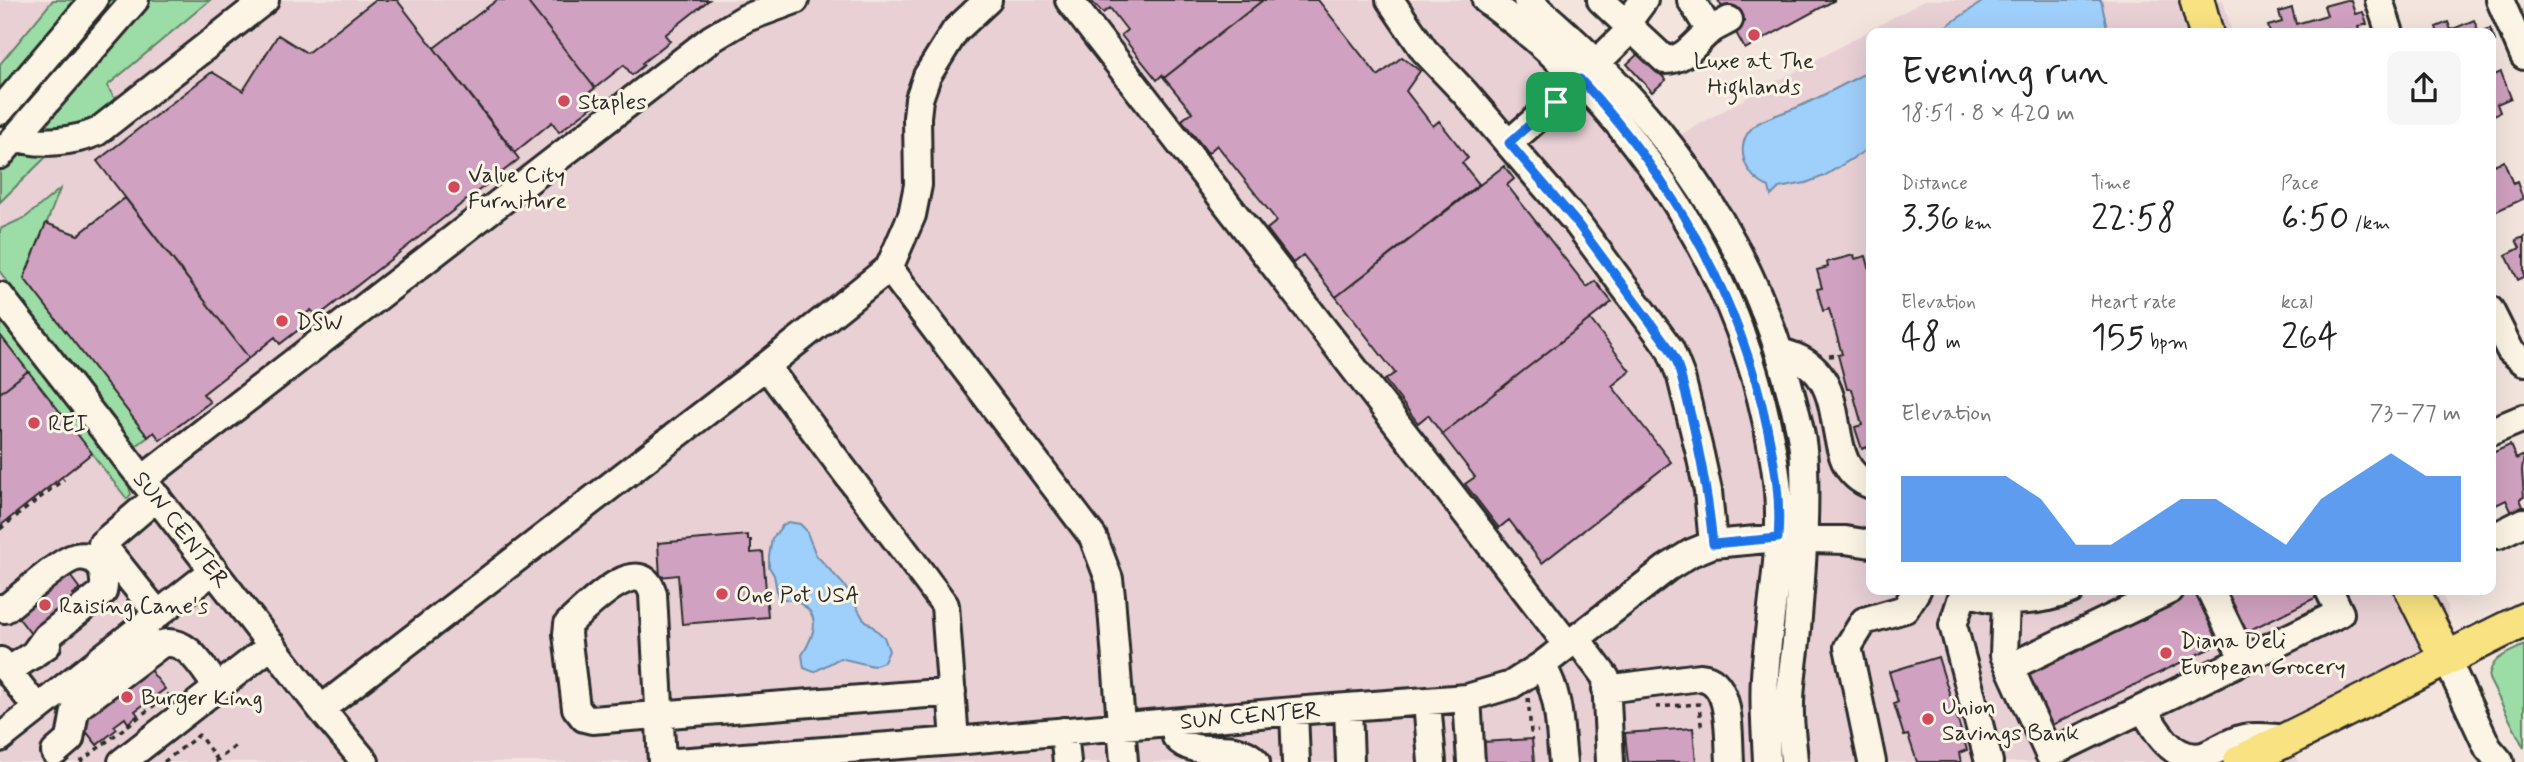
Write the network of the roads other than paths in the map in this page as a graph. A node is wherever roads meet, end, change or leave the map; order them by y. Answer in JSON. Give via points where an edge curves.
{"nodes":[{"id":1,"x":94,"y":0,"type":"edge"},
{"id":2,"x":135,"y":0,"type":"edge"},
{"id":3,"x":265,"y":0,"type":"edge"},
{"id":4,"x":795,"y":0,"type":"edge"},
{"id":5,"x":988,"y":0,"type":"edge"},
{"id":6,"x":1069,"y":0,"type":"edge"},
{"id":7,"x":1390,"y":0,"type":"edge"},
{"id":8,"x":1486,"y":0,"type":"edge"},
{"id":9,"x":1527,"y":0,"type":"edge"},
{"id":10,"x":1601,"y":0,"type":"edge"},
{"id":11,"x":1644,"y":0,"type":"edge"},
{"id":12,"x":1691,"y":0,"type":"edge"},
{"id":13,"x":2197,"y":0,"type":"edge"},
{"id":14,"x":2379,"y":0,"type":"edge"},
{"id":15,"x":2500,"y":0,"type":"edge"},
{"id":16,"x":1629,"y":26,"type":"junction"},
{"id":17,"x":2205,"y":28,"type":"edge"},
{"id":18,"x":2388,"y":28,"type":"edge"},
{"id":19,"x":2524,"y":56,"type":"edge"},
{"id":20,"x":1589,"y":71,"type":"junction"},
{"id":21,"x":0,"y":111,"type":"edge"},
{"id":22,"x":1509,"y":143,"type":"junction"},
{"id":23,"x":8,"y":146,"type":"edge"},
{"id":24,"x":888,"y":268,"type":"junction"},
{"id":25,"x":0,"y":296,"type":"edge"},
{"id":26,"x":2496,"y":327,"type":"edge"},
{"id":27,"x":1779,"y":352,"type":"junction"},
{"id":28,"x":2524,"y":362,"type":"edge"},
{"id":29,"x":766,"y":366,"type":"junction"},
{"id":30,"x":2524,"y":418,"type":"edge"},
{"id":31,"x":2496,"y":430,"type":"edge"},
{"id":32,"x":1866,"y":482,"type":"edge"},
{"id":33,"x":150,"y":488,"type":"junction"},
{"id":34,"x":2524,"y":522,"type":"edge"},
{"id":35,"x":2498,"y":535,"type":"dead end"},
{"id":36,"x":1791,"y":538,"type":"junction"},
{"id":37,"x":1866,"y":543,"type":"edge"},
{"id":38,"x":102,"y":544,"type":"junction"},
{"id":39,"x":1713,"y":544,"type":"junction"},
{"id":40,"x":214,"y":570,"type":"junction"},
{"id":41,"x":131,"y":579,"type":"junction"},
{"id":42,"x":1914,"y":595,"type":"edge"},
{"id":43,"x":1962,"y":595,"type":"edge"},
{"id":44,"x":1979,"y":595,"type":"edge"},
{"id":45,"x":2058,"y":595,"type":"edge"},
{"id":46,"x":2160,"y":595,"type":"edge"},
{"id":47,"x":2212,"y":595,"type":"edge"},
{"id":48,"x":2331,"y":595,"type":"edge"},
{"id":49,"x":2414,"y":595,"type":"edge"},
{"id":50,"x":2021,"y":597,"type":"edge"},
{"id":51,"x":0,"y":607,"type":"edge"},
{"id":52,"x":158,"y":614,"type":"junction"},
{"id":53,"x":2524,"y":620,"type":"edge"},
{"id":54,"x":1572,"y":642,"type":"junction"},
{"id":55,"x":272,"y":645,"type":"junction"},
{"id":56,"x":33,"y":655,"type":"junction"},
{"id":57,"x":2446,"y":658,"type":"junction"},
{"id":58,"x":2244,"y":660,"type":"junction"},
{"id":59,"x":1542,"y":665,"type":"junction"},
{"id":60,"x":4,"y":666,"type":"edge"},
{"id":61,"x":2010,"y":667,"type":"junction"},
{"id":62,"x":218,"y":688,"type":"junction"},
{"id":63,"x":1606,"y":689,"type":"junction"},
{"id":64,"x":952,"y":692,"type":"junction"},
{"id":65,"x":1467,"y":698,"type":"junction"},
{"id":66,"x":1427,"y":701,"type":"junction"},
{"id":67,"x":1348,"y":706,"type":"junction"},
{"id":68,"x":321,"y":709,"type":"junction"},
{"id":69,"x":2144,"y":709,"type":"junction"},
{"id":70,"x":1294,"y":711,"type":"junction"},
{"id":71,"x":32,"y":713,"type":"junction"},
{"id":72,"x":659,"y":715,"type":"junction"},
{"id":73,"x":1122,"y":726,"type":"junction"},
{"id":74,"x":1064,"y":731,"type":"junction"},
{"id":75,"x":0,"y":738,"type":"edge"},
{"id":76,"x":2288,"y":739,"type":"junction"},
{"id":77,"x":955,"y":741,"type":"junction"},
{"id":78,"x":1186,"y":743,"type":"edge"},
{"id":79,"x":928,"y":753,"type":"edge"},
{"id":80,"x":59,"y":757,"type":"edge"},
{"id":81,"x":761,"y":759,"type":"edge"},
{"id":82,"x":1296,"y":761,"type":"edge"},
{"id":83,"x":122,"y":762,"type":"edge"},
{"id":84,"x":365,"y":762,"type":"edge"},
{"id":85,"x":662,"y":762,"type":"edge"},
{"id":86,"x":677,"y":762,"type":"edge"},
{"id":87,"x":1067,"y":762,"type":"edge"},
{"id":88,"x":1124,"y":762,"type":"edge"},
{"id":89,"x":1256,"y":762,"type":"edge"},
{"id":90,"x":1350,"y":762,"type":"edge"},
{"id":91,"x":1432,"y":762,"type":"edge"},
{"id":92,"x":1471,"y":762,"type":"edge"},
{"id":93,"x":1563,"y":762,"type":"edge"},
{"id":94,"x":1610,"y":762,"type":"edge"},
{"id":95,"x":1730,"y":762,"type":"edge"},
{"id":96,"x":1767,"y":762,"type":"edge"},
{"id":97,"x":1794,"y":762,"type":"edge"},
{"id":98,"x":1872,"y":762,"type":"edge"},
{"id":99,"x":1989,"y":762,"type":"edge"},
{"id":100,"x":2240,"y":762,"type":"edge"},
{"id":101,"x":2500,"y":762,"type":"edge"}],
"edges":[{"from":1,"to":21,"type":"street"},
{"from":2,"to":23,"type":"street"},
{"from":3,"to":23,"type":"street","via":[[97,132],[80,139]]},
{"from":4,"to":33,"type":"street","via":[[746,18],[711,39]]},
{"from":5,"to":24,"type":"street","via":[[955,31],[927,76],[917,117],[918,185],[912,215]]},
{"from":6,"to":54,"type":"street"},
{"from":7,"to":22,"type":"street","via":[[1424,50]]},
{"from":8,"to":20,"type":"street","via":[[1538,41]]},
{"from":9,"to":20,"type":"street","via":[[1561,28]]},
{"from":10,"to":16,"type":"street"},
{"from":11,"to":16,"type":"street"},
{"from":12,"to":16,"type":"street","via":[[1719,26],[1679,57],[1669,60],[1657,55]]},
{"from":13,"to":17,"type":"main road"},
{"from":14,"to":18,"type":"street"},
{"from":15,"to":19,"type":"street"},
{"from":16,"to":20,"type":"street"},
{"from":20,"to":22,"type":"street"},
{"from":20,"to":27,"type":"street","via":[[1642,110],[1703,191],[1748,270]]},
{"from":20,"to":36,"type":"street","via":[[1702,247],[1724,291],[1760,391],[1780,515]]},
{"from":22,"to":39,"type":"street","via":[[1577,223],[1677,362],[1708,491]]},
{"from":24,"to":29,"type":"street"},
{"from":24,"to":73,"type":"street","via":[[1093,537],[1109,579]]},
{"from":25,"to":33,"type":"street","name":"SUN CENTER"},
{"from":26,"to":28,"type":"street","via":[[2510,350]]},
{"from":27,"to":32,"type":"street","via":[[1798,358],[1825,381],[1845,460]]},
{"from":27,"to":36,"type":"street","via":[[1804,463]]},
{"from":29,"to":64,"type":"street","via":[[940,596],[945,605]]},
{"from":29,"to":68,"type":"street"},
{"from":30,"to":31,"type":"street"},
{"from":33,"to":38,"type":"street"},
{"from":33,"to":40,"type":"street","name":"SUN CENTER"},
{"from":34,"to":35,"type":"street"},
{"from":36,"to":37,"type":"street","name":"SUN CENTER"},
{"from":36,"to":39,"type":"street","name":"SUN CENTER"},
{"from":36,"to":96,"type":"street","via":[[1775,590],[1765,676]]},
{"from":36,"to":97,"type":"street"},
{"from":38,"to":41,"type":"street"},
{"from":38,"to":51,"type":"street","via":[[65,553]]},
{"from":39,"to":54,"type":"street","name":"SUN CENTER","via":[[1667,568]]},
{"from":40,"to":52,"type":"street"},
{"from":40,"to":55,"type":"street","name":"SUN CENTER"},
{"from":41,"to":52,"type":"street"},
{"from":41,"to":56,"type":"street"},
{"from":42,"to":98,"type":"street","via":[[1905,609],[1864,621],[1848,647]]},
{"from":43,"to":99,"type":"street","via":[[1953,625]]},
{"from":44,"to":50,"type":"street"},
{"from":45,"to":50,"type":"street"},
{"from":46,"to":61,"type":"street"},
{"from":47,"to":58,"type":"street"},
{"from":48,"to":58,"type":"street","via":[[2340,613]]},
{"from":49,"to":57,"type":"main road"},
{"from":50,"to":61,"type":"street","via":[[2004,654]]},
{"from":51,"to":56,"type":"street","via":[[5,609],[71,559],[78,556],[98,563],[105,578],[103,592],[46,637]]},
{"from":52,"to":71,"type":"street"},
{"from":53,"to":57,"type":"main road"},
{"from":54,"to":59,"type":"street","name":"SUN CENTER"},
{"from":54,"to":63,"type":"street","via":[[1604,674]]},
{"from":55,"to":62,"type":"street"},
{"from":55,"to":68,"type":"street","name":"SUN CENTER"},
{"from":56,"to":60,"type":"street"},
{"from":57,"to":76,"type":"main road"},
{"from":57,"to":101,"type":"street","via":[[2488,748]]},
{"from":58,"to":69,"type":"street"},
{"from":59,"to":65,"type":"street","name":"SUN CENTER","via":[[1511,685]]},
{"from":59,"to":93,"type":"street","via":[[1556,696]]},
{"from":60,"to":71,"type":"street"},
{"from":61,"to":69,"type":"street","via":[[2049,754]]},
{"from":62,"to":80,"type":"street","via":[[182,645],[161,644],[80,705],[72,736]]},
{"from":62,"to":83,"type":"street"},
{"from":63,"to":94,"type":"street"},
{"from":63,"to":95,"type":"street","via":[[1700,677],[1713,680],[1724,695]]},
{"from":64,"to":72,"type":"street"},
{"from":64,"to":77,"type":"street"},
{"from":65,"to":66,"type":"street","name":"SUN CENTER"},
{"from":65,"to":92,"type":"street"},
{"from":66,"to":67,"type":"street","name":"SUN CENTER"},
{"from":66,"to":91,"type":"street"},
{"from":67,"to":70,"type":"street","name":"SUN CENTER"},
{"from":67,"to":90,"type":"street"},
{"from":68,"to":84,"type":"street","name":"SUN CENTER"},
{"from":69,"to":76,"type":"street","via":[[2166,744],[2189,756],[2257,736]]},
{"from":70,"to":78,"type":"street","name":"SUN CENTER"},
{"from":70,"to":82,"type":"street"},
{"from":71,"to":75,"type":"street"},
{"from":71,"to":80,"type":"street"},
{"from":72,"to":72,"type":"street","via":[[653,594],[648,583],[633,576],[568,624],[576,708],[584,719],[592,720]]},
{"from":72,"to":85,"type":"street"},
{"from":73,"to":74,"type":"street","name":"SUN CENTER"},
{"from":73,"to":78,"type":"street","name":"SUN CENTER"},
{"from":73,"to":88,"type":"street"},
{"from":74,"to":77,"type":"street","name":"SUN CENTER"},
{"from":74,"to":87,"type":"street"},
{"from":76,"to":100,"type":"main road"},
{"from":77,"to":79,"type":"street","name":"SUN CENTER"},
{"from":78,"to":89,"type":"street","via":[[1243,754]]},
{"from":79,"to":81,"type":"street","name":"SUN CENTER"},
{"from":81,"to":86,"type":"street","name":"SUN CENTER"}]}
